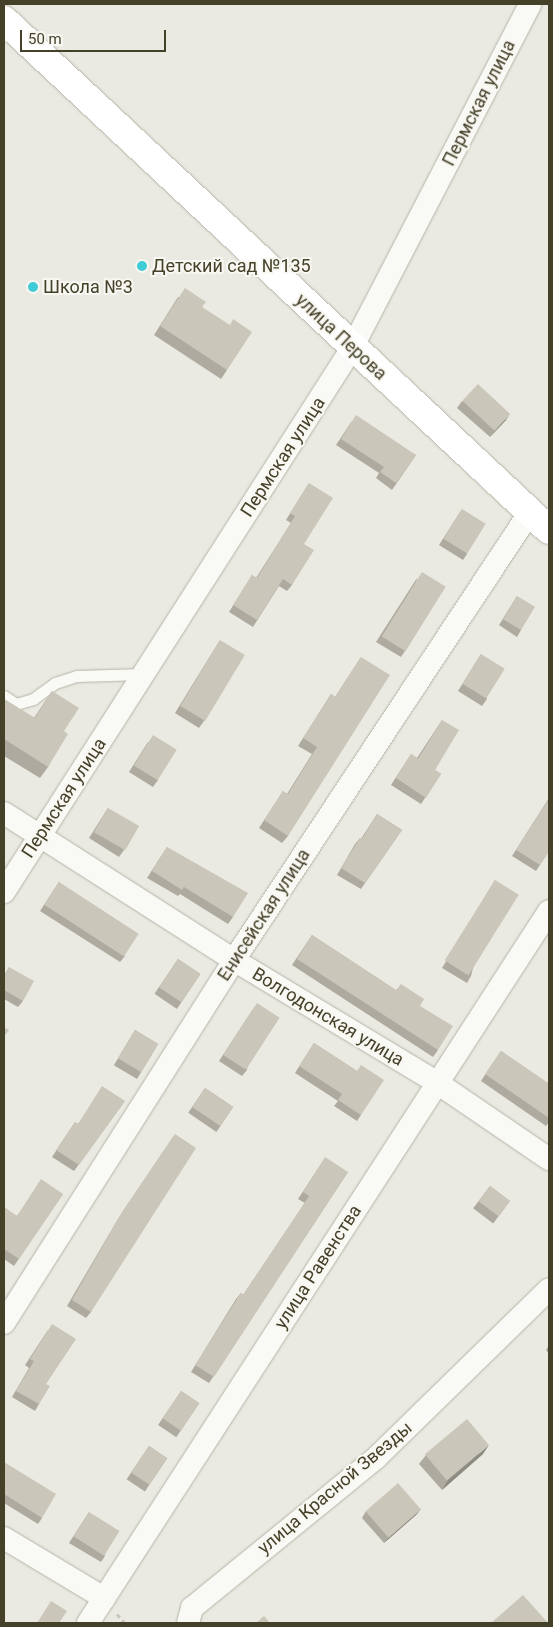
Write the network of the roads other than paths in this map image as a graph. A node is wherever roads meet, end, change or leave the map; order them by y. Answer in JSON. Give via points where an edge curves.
{"nodes":[{"id":1,"x":530,"y":4,"type":"edge"},
{"id":2,"x":4,"y":20,"type":"edge"},
{"id":3,"x":352,"y":348,"type":"junction"},
{"id":4,"x":540,"y":521,"type":"edge"},
{"id":5,"x":143,"y":674,"type":"junction"},
{"id":6,"x":4,"y":696,"type":"edge"},
{"id":7,"x":4,"y":814,"type":"edge"},
{"id":8,"x":40,"y":836,"type":"junction"},
{"id":9,"x":4,"y":892,"type":"edge"},
{"id":10,"x":549,"y":911,"type":"edge"},
{"id":11,"x":234,"y":960,"type":"junction"},
{"id":12,"x":436,"y":1082,"type":"junction"},
{"id":13,"x":549,"y":1158,"type":"edge"},
{"id":14,"x":549,"y":1289,"type":"edge"},
{"id":15,"x":4,"y":1323,"type":"edge"},
{"id":16,"x":4,"y":1538,"type":"edge"},
{"id":17,"x":104,"y":1598,"type":"junction"},
{"id":18,"x":88,"y":1623,"type":"edge"},
{"id":19,"x":188,"y":1623,"type":"edge"}],
"edges":[{"from":1,"to":3,"type":"street","name":"Пермская улица"},
{"from":2,"to":3,"type":"main road","name":"улица Перова"},
{"from":3,"to":4,"type":"main road","name":"улица Перова"},
{"from":3,"to":5,"type":"street","name":"Пермская улица"},
{"from":4,"to":11,"type":"street","name":"Енисейская улица"},
{"from":5,"to":6,"type":"lane","via":[[77,676],[55,683],[33,699],[16,704]]},
{"from":5,"to":8,"type":"street","name":"Пермская улица"},
{"from":7,"to":8,"type":"street","name":"Волгодонская улица"},
{"from":8,"to":9,"type":"street","name":"Пермская улица"},
{"from":8,"to":11,"type":"street","name":"Волгодонская улица"},
{"from":10,"to":12,"type":"street","name":"улица Равенства"},
{"from":11,"to":12,"type":"street","name":"Волгодонская улица"},
{"from":11,"to":15,"type":"street","name":"Енисейская улица"},
{"from":12,"to":13,"type":"street","name":"Волгодонская улица"},
{"from":12,"to":17,"type":"street","name":"улица Равенства"},
{"from":14,"to":19,"type":"street","name":"улица Красной Звезды","via":[[377,1457],[192,1608]]},
{"from":16,"to":17,"type":"street"},
{"from":17,"to":18,"type":"street","name":"улица Равенства"}]}
